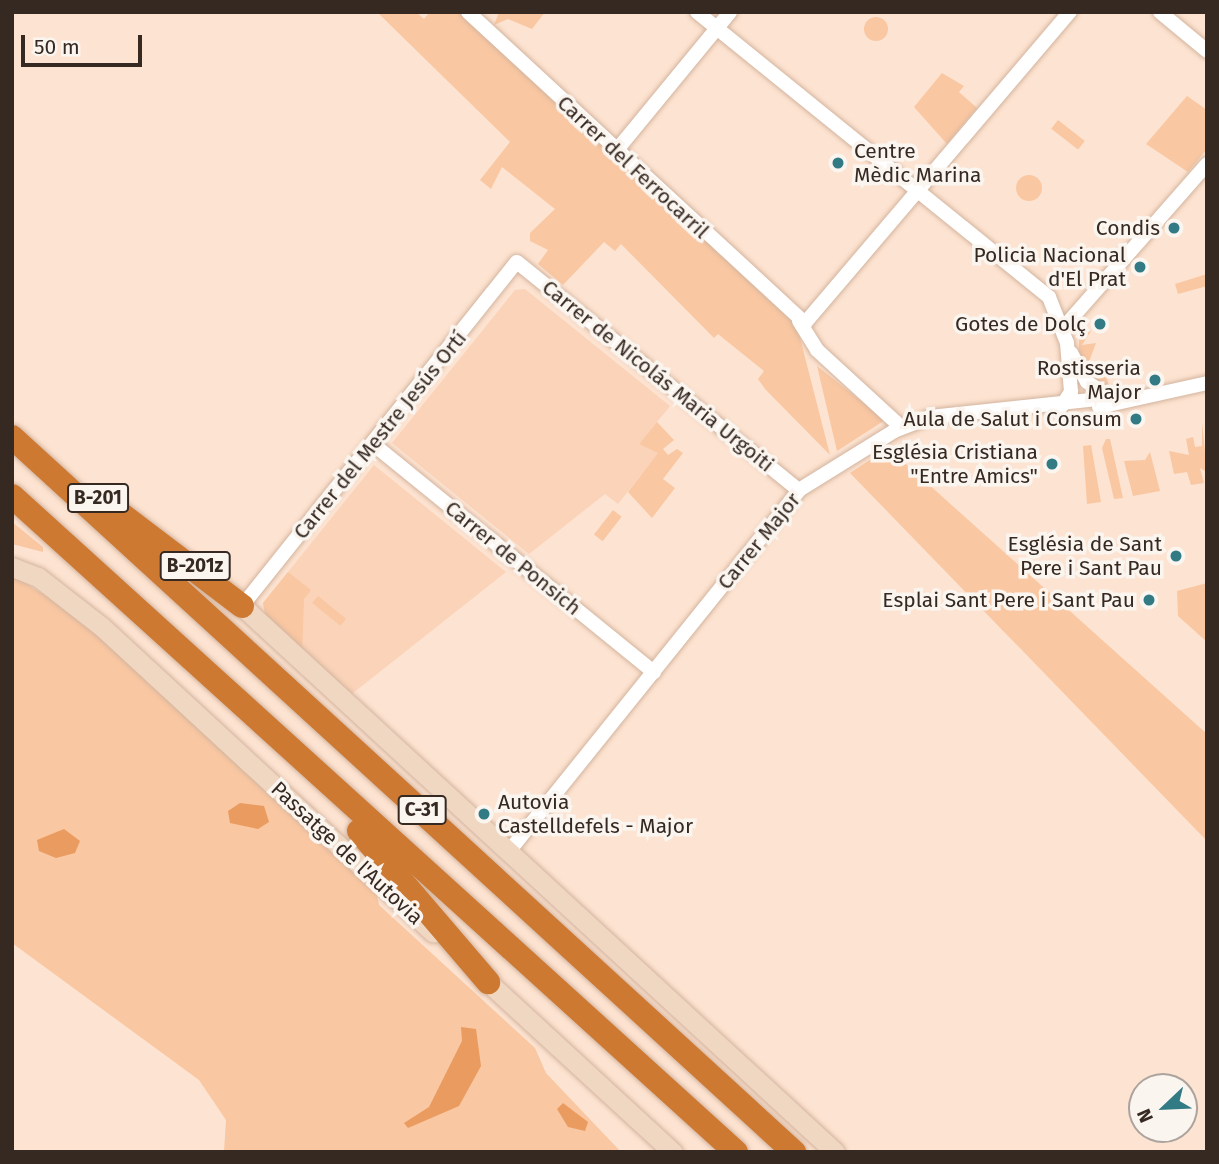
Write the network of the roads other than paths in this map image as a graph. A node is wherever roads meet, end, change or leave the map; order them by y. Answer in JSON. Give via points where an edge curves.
{"nodes":[{"id":1,"x":468,"y":12,"type":"edge"},
{"id":2,"x":697,"y":12,"type":"edge"},
{"id":3,"x":730,"y":12,"type":"edge"},
{"id":4,"x":1070,"y":12,"type":"edge"},
{"id":5,"x":1160,"y":12,"type":"edge"},
{"id":6,"x":719,"y":30,"type":"junction"},
{"id":7,"x":1207,"y":51,"type":"edge"},
{"id":8,"x":616,"y":151,"type":"junction"},
{"id":9,"x":1207,"y":164,"type":"edge"},
{"id":10,"x":919,"y":190,"type":"junction"},
{"id":11,"x":517,"y":262,"type":"joint"},
{"id":12,"x":802,"y":322,"type":"junction"},
{"id":13,"x":1064,"y":327,"type":"junction"},
{"id":14,"x":1067,"y":343,"type":"junction"},
{"id":15,"x":1070,"y":379,"type":"junction"},
{"id":16,"x":1207,"y":383,"type":"edge"},
{"id":17,"x":1109,"y":398,"type":"junction"},
{"id":18,"x":1131,"y":400,"type":"junction"},
{"id":19,"x":1087,"y":403,"type":"junction"},
{"id":20,"x":1060,"y":407,"type":"junction"},
{"id":21,"x":897,"y":429,"type":"junction"},
{"id":22,"x":12,"y":437,"type":"edge"},
{"id":23,"x":373,"y":444,"type":"junction"},
{"id":24,"x":51,"y":468,"type":"junction"},
{"id":25,"x":799,"y":490,"type":"junction"},
{"id":26,"x":12,"y":496,"type":"edge"},
{"id":27,"x":146,"y":528,"type":"joint"},
{"id":28,"x":12,"y":567,"type":"edge"},
{"id":29,"x":242,"y":606,"type":"junction"},
{"id":30,"x":195,"y":660,"type":"junction"},
{"id":31,"x":654,"y":672,"type":"junction"},
{"id":32,"x":510,"y":850,"type":"junction"},
{"id":33,"x":488,"y":982,"type":"junction"},
{"id":34,"x":673,"y":1152,"type":"edge"},
{"id":35,"x":736,"y":1152,"type":"edge"},
{"id":36,"x":794,"y":1152,"type":"edge"},
{"id":37,"x":835,"y":1152,"type":"edge"}],
"edges":[{"from":1,"to":8,"type":"street","name":"Carrer del Ferrocarril"},
{"from":2,"to":6,"type":"street"},
{"from":3,"to":6,"type":"street"},
{"from":4,"to":10,"type":"street"},
{"from":5,"to":7,"type":"street"},
{"from":6,"to":8,"type":"street"},
{"from":6,"to":10,"type":"street"},
{"from":8,"to":12,"type":"street","name":"Carrer del Ferrocarril"},
{"from":9,"to":13,"type":"street"},
{"from":10,"to":12,"type":"street"},
{"from":10,"to":13,"type":"street","via":[[1043,290]]},
{"from":11,"to":23,"type":"street","name":"Carrer del Mestre Jesús Ortí"},
{"from":11,"to":25,"type":"street","name":"Carrer de Nicolás Maria Urgoiti"},
{"from":12,"to":21,"type":"street","name":"Carrer del Ferrocarril","via":[[817,351]]},
{"from":13,"to":14,"type":"street"},
{"from":14,"to":15,"type":"street"},
{"from":14,"to":17,"type":"street","via":[[1087,382]]},
{"from":15,"to":19,"type":"street"},
{"from":15,"to":20,"type":"street","via":[[1070,397]]},
{"from":16,"to":18,"type":"street"},
{"from":17,"to":18,"type":"street","name":"Carrer Major"},
{"from":17,"to":19,"type":"street","name":"Carrer Major"},
{"from":18,"to":19,"type":"street"},
{"from":19,"to":20,"type":"street","name":"Carrer Major"},
{"from":20,"to":21,"type":"street","name":"Carrer Major","via":[[965,412]]},
{"from":21,"to":25,"type":"street","name":"Carrer Major"},
{"from":22,"to":24,"type":"highway","number":"C-31"},
{"from":23,"to":29,"type":"street","name":"Carrer del Mestre Jesús Ortí"},
{"from":23,"to":31,"type":"street","name":"Carrer de Ponsich"},
{"from":24,"to":27,"type":"highway","number":"B-201"},
{"from":24,"to":36,"type":"highway","number":"C-31"},
{"from":25,"to":31,"type":"street","name":"Carrer Major"},
{"from":26,"to":30,"type":"highway","number":"C-31"},
{"from":27,"to":29,"type":"highway","number":"B-201z"},
{"from":28,"to":33,"type":"street","name":"Passatge de l'Autovia","via":[[38,577],[101,626]]},
{"from":29,"to":32,"type":"street","number":"B-201z"},
{"from":30,"to":33,"type":"highway","via":[[222,707],[380,850]]},
{"from":30,"to":35,"type":"highway","number":"C-31"},
{"from":31,"to":32,"type":"street","name":"Carrer Major"},
{"from":32,"to":37,"type":"street","number":"B-201z"},
{"from":33,"to":34,"type":"street","name":"Passatge de l'Autovia"}]}
